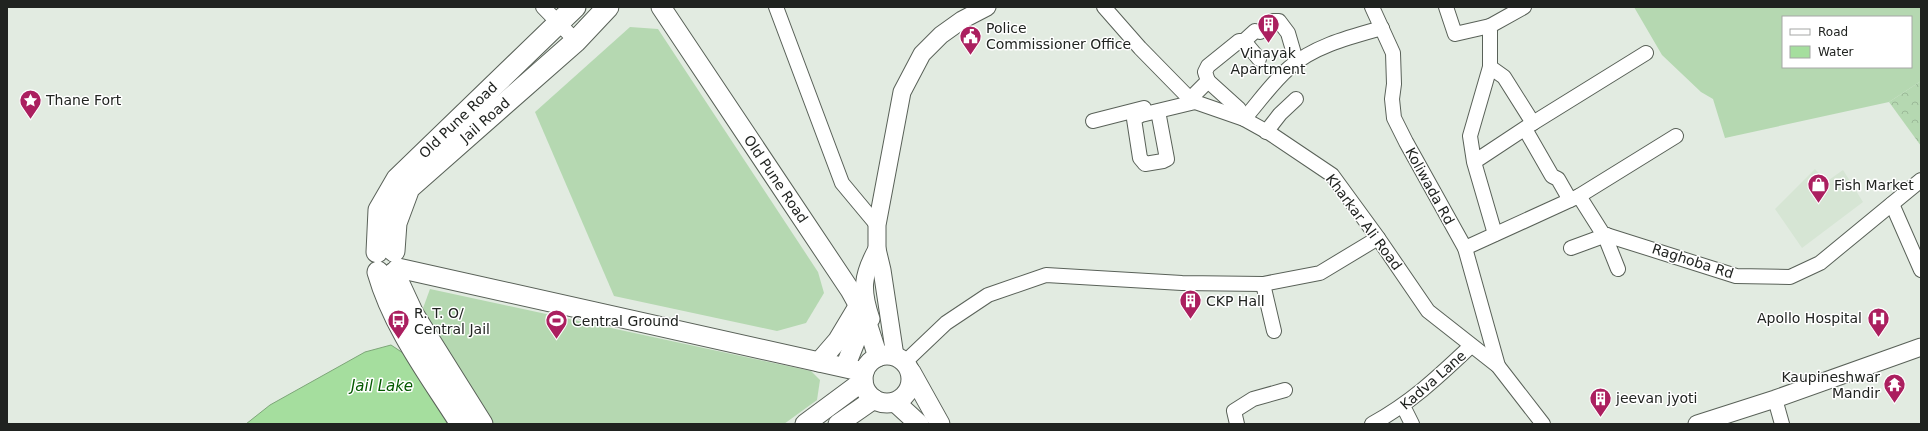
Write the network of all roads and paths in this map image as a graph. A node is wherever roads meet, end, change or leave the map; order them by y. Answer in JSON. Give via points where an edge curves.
{"nodes":[{"id":1,"x":543,"y":7,"type":"edge"},
{"id":2,"x":575,"y":7,"type":"edge"},
{"id":3,"x":608,"y":7,"type":"edge"},
{"id":4,"x":661,"y":7,"type":"edge"},
{"id":5,"x":776,"y":7,"type":"edge"},
{"id":6,"x":987,"y":7,"type":"edge"},
{"id":7,"x":1104,"y":7,"type":"edge"},
{"id":8,"x":1372,"y":7,"type":"edge"},
{"id":9,"x":1446,"y":7,"type":"edge"},
{"id":10,"x":1524,"y":7,"type":"edge"},
{"id":11,"x":559,"y":22,"type":"junction"},
{"id":12,"x":1490,"y":26,"type":"junction"},
{"id":13,"x":1382,"y":28,"type":"junction"},
{"id":14,"x":576,"y":40,"type":"junction"},
{"id":15,"x":1244,"y":41,"type":"junction"},
{"id":16,"x":1646,"y":53,"type":"dead end"},
{"id":17,"x":1295,"y":57,"type":"dead end"},
{"id":18,"x":1259,"y":59,"type":"dead end"},
{"id":19,"x":1490,"y":67,"type":"junction"},
{"id":20,"x":1208,"y":82,"type":"junction"},
{"id":21,"x":1190,"y":99,"type":"junction"},
{"id":22,"x":1296,"y":99,"type":"dead end"},
{"id":23,"x":1158,"y":111,"type":"dead end"},
{"id":24,"x":1241,"y":114,"type":"junction"},
{"id":25,"x":1093,"y":121,"type":"dead end"},
{"id":26,"x":1529,"y":126,"type":"junction"},
{"id":27,"x":1266,"y":132,"type":"junction"},
{"id":28,"x":1676,"y":136,"type":"dead end"},
{"id":29,"x":1474,"y":162,"type":"junction"},
{"id":30,"x":1921,"y":180,"type":"edge"},
{"id":31,"x":1575,"y":198,"type":"junction"},
{"id":32,"x":1892,"y":204,"type":"junction"},
{"id":33,"x":877,"y":225,"type":"junction"},
{"id":34,"x":1495,"y":234,"type":"junction"},
{"id":35,"x":1605,"y":235,"type":"junction"},
{"id":36,"x":1378,"y":238,"type":"junction"},
{"id":37,"x":1465,"y":248,"type":"junction"},
{"id":38,"x":1571,"y":248,"type":"dead end"},
{"id":39,"x":876,"y":249,"type":"junction"},
{"id":40,"x":388,"y":263,"type":"junction"},
{"id":41,"x":1618,"y":269,"type":"dead end"},
{"id":42,"x":1921,"y":270,"type":"edge"},
{"id":43,"x":1263,"y":284,"type":"junction"},
{"id":44,"x":859,"y":299,"type":"junction"},
{"id":45,"x":1274,"y":332,"type":"dead end"},
{"id":46,"x":1471,"y":346,"type":"junction"},
{"id":47,"x":1921,"y":347,"type":"edge"},
{"id":48,"x":894,"y":361,"type":"junction"},
{"id":49,"x":819,"y":362,"type":"junction"},
{"id":50,"x":1498,"y":366,"type":"junction"},
{"id":51,"x":845,"y":367,"type":"junction"},
{"id":52,"x":864,"y":376,"type":"junction"},
{"id":53,"x":1285,"y":390,"type":"dead end"},
{"id":54,"x":874,"y":399,"type":"junction"},
{"id":55,"x":1775,"y":399,"type":"junction"},
{"id":56,"x":895,"y":402,"type":"junction"},
{"id":57,"x":1403,"y":406,"type":"junction"},
{"id":58,"x":461,"y":424,"type":"edge"},
{"id":59,"x":482,"y":424,"type":"edge"},
{"id":60,"x":805,"y":424,"type":"edge"},
{"id":61,"x":838,"y":424,"type":"edge"},
{"id":62,"x":919,"y":424,"type":"edge"},
{"id":63,"x":940,"y":424,"type":"edge"},
{"id":64,"x":1237,"y":424,"type":"edge"},
{"id":65,"x":1372,"y":424,"type":"edge"},
{"id":66,"x":1412,"y":424,"type":"edge"},
{"id":67,"x":1543,"y":424,"type":"edge"},
{"id":68,"x":1697,"y":424,"type":"edge"},
{"id":69,"x":1782,"y":424,"type":"edge"}],
"edges":[{"from":1,"to":11,"type":"street"},
{"from":2,"to":11,"type":"main road","name":"Old Pune Road"},
{"from":3,"to":14,"type":"main road","name":"Jail Road"},
{"from":4,"to":44,"type":"main road","name":"Old Pune Road"},
{"from":5,"to":33,"type":"street","via":[[842,183]]},
{"from":6,"to":33,"type":"street","via":[[941,35],[922,54],[913,70],[902,92]]},
{"from":7,"to":21,"type":"street","name":"Kharkar Ali Road"},
{"from":8,"to":13,"type":"street","name":"Koliwada Rd"},
{"from":9,"to":12,"type":"street","via":[[1455,34]]},
{"from":10,"to":12,"type":"street"},
{"from":11,"to":14,"type":"street"},
{"from":11,"to":40,"type":"main road","name":"Old Pune Road","via":[[397,179],[379,210]]},
{"from":12,"to":19,"type":"street"},
{"from":13,"to":24,"type":"street","via":[[1347,38],[1300,59]]},
{"from":13,"to":37,"type":"street","name":"Koliwada Rd","via":[[1393,53],[1394,118]]},
{"from":14,"to":40,"type":"main road","name":"Jail Road","via":[[409,188],[396,223]]},
{"from":15,"to":17,"type":"street","via":[[1255,31],[1260,32],[1273,21],[1279,21],[1288,33]]},
{"from":15,"to":18,"type":"street"},
{"from":15,"to":20,"type":"street","via":[[1239,41],[1208,66],[1205,72]]},
{"from":16,"to":26,"type":"street"},
{"from":19,"to":26,"type":"street","via":[[1504,77]]},
{"from":19,"to":29,"type":"street","via":[[1470,136]]},
{"from":20,"to":21,"type":"street"},
{"from":20,"to":24,"type":"street"},
{"from":21,"to":23,"type":"street"},
{"from":21,"to":24,"type":"street","name":"Kharkar Ali Road"},
{"from":21,"to":25,"type":"street"},
{"from":22,"to":27,"type":"street"},
{"from":24,"to":27,"type":"street","name":"Kharkar Ali Road"},
{"from":26,"to":29,"type":"street"},
{"from":26,"to":31,"type":"street","via":[[1552,176]]},
{"from":27,"to":36,"type":"street","name":"Kharkar Ali Road","via":[[1332,175]]},
{"from":28,"to":31,"type":"street"},
{"from":29,"to":34,"type":"street"},
{"from":30,"to":32,"type":"street","name":"Raghoba Rd"},
{"from":31,"to":34,"type":"street"},
{"from":31,"to":35,"type":"street"},
{"from":32,"to":35,"type":"street","name":"Raghoba Rd","via":[[1820,263],[1790,277],[1736,276]]},
{"from":32,"to":42,"type":"street"},
{"from":33,"to":39,"type":"street"},
{"from":34,"to":37,"type":"street"},
{"from":35,"to":38,"type":"street"},
{"from":35,"to":41,"type":"street"},
{"from":36,"to":43,"type":"street","via":[[1320,273]]},
{"from":36,"to":46,"type":"street","name":"Kharkar Ali Road","via":[[1428,311]]},
{"from":37,"to":50,"type":"street","name":"Koliwada Rd"},
{"from":39,"to":44,"type":"street","via":[[867,267]]},
{"from":39,"to":48,"type":"street","via":[[882,270]]},
{"from":40,"to":49,"type":"main road"},
{"from":40,"to":58,"type":"main road","name":"Old Pune Road","via":[[384,292],[398,324]]},
{"from":40,"to":59,"type":"main road","name":"Jail Road","via":[[413,314]]},
{"from":43,"to":45,"type":"street"},
{"from":43,"to":48,"type":"street","via":[[1182,283],[1046,275],[988,295]]},
{"from":44,"to":48,"type":"main road","name":"Old Pune Road"},
{"from":44,"to":48,"type":"street","via":[[865,299]]},
{"from":44,"to":49,"type":"main road","via":[[838,340]]},
{"from":44,"to":51,"type":"main road"},
{"from":46,"to":50,"type":"street","name":"Kharkar Ali Road"},
{"from":46,"to":57,"type":"street","name":"Kadva Lane","via":[[1430,385]]},
{"from":47,"to":55,"type":"street"},
{"from":48,"to":52,"type":"main road","via":[[869,363]]},
{"from":48,"to":56,"type":"main road","via":[[912,382],[903,398]]},
{"from":48,"to":63,"type":"main road","name":"Old Pune Road"},
{"from":49,"to":51,"type":"main road"},
{"from":50,"to":67,"type":"street","name":"Kharkar Ali Road"},
{"from":51,"to":52,"type":"main road"},
{"from":52,"to":54,"type":"main road","via":[[866,391]]},
{"from":52,"to":60,"type":"main road"},
{"from":53,"to":64,"type":"street","via":[[1253,399],[1234,411]]},
{"from":54,"to":56,"type":"main road","via":[[881,403]]},
{"from":54,"to":61,"type":"main road"},
{"from":55,"to":68,"type":"street"},
{"from":55,"to":69,"type":"street"},
{"from":56,"to":62,"type":"main road"},
{"from":57,"to":65,"type":"street","name":"Kadva Lane"},
{"from":57,"to":66,"type":"street"}]}
